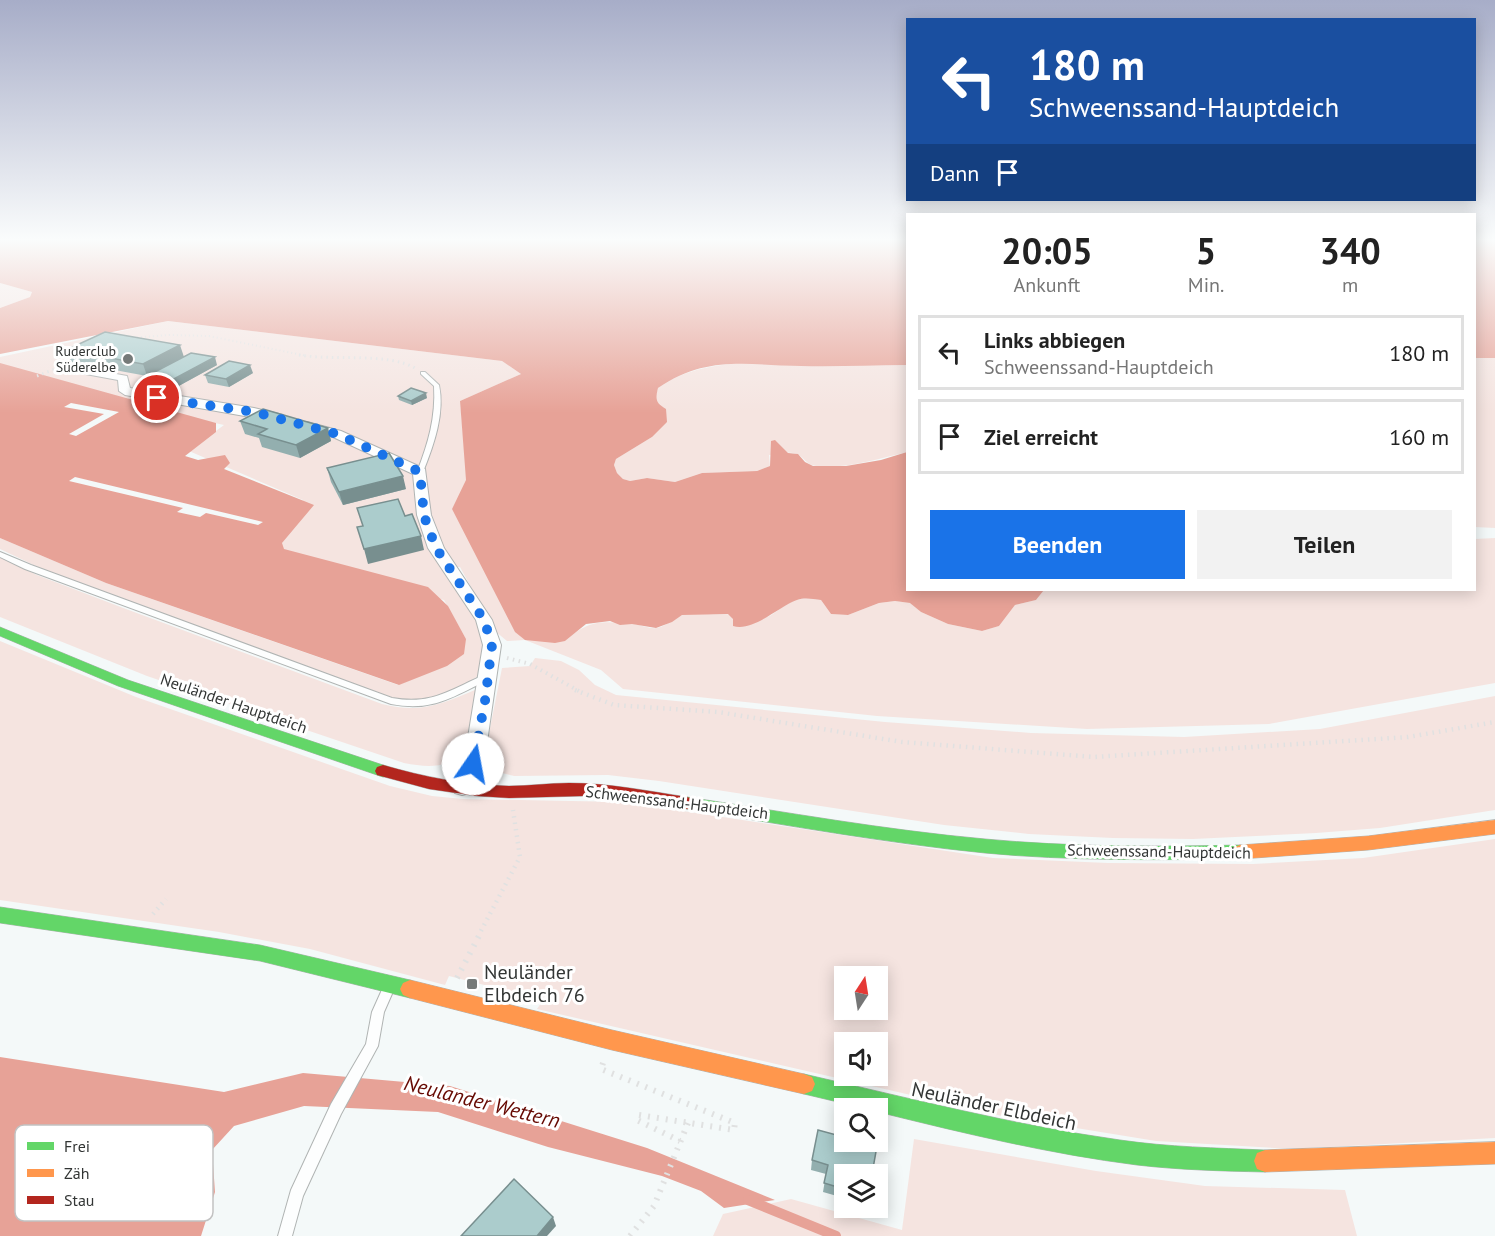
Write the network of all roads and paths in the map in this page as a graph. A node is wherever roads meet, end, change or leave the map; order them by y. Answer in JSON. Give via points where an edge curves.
{"nodes":[{"id":1,"x":127,"y":338,"type":"edge"},
{"id":2,"x":68,"y":368,"type":"joint"},
{"id":3,"x":423,"y":374,"type":"joint"},
{"id":4,"x":37,"y":376,"type":"dead end"},
{"id":5,"x":420,"y":472,"type":"junction"},
{"id":6,"x":0,"y":554,"type":"edge"},
{"id":7,"x":0,"y":632,"type":"edge"},
{"id":8,"x":531,"y":664,"type":"dead end"},
{"id":9,"x":488,"y":677,"type":"junction"},
{"id":10,"x":1495,"y":722,"type":"edge"},
{"id":11,"x":462,"y":788,"type":"junction"},
{"id":12,"x":510,"y":792,"type":"junction"},
{"id":13,"x":1495,"y":827,"type":"edge"},
{"id":14,"x":0,"y":915,"type":"edge"},
{"id":15,"x":391,"y":984,"type":"junction"},
{"id":16,"x":447,"y":997,"type":"junction"},
{"id":17,"x":601,"y":1069,"type":"dead end"},
{"id":18,"x":688,"y":1123,"type":"junction"},
{"id":19,"x":680,"y":1141,"type":"junction"},
{"id":20,"x":1495,"y":1153,"type":"edge"},
{"id":21,"x":285,"y":1236,"type":"edge"},
{"id":22,"x":630,"y":1236,"type":"edge"}],
"edges":[{"from":1,"to":3,"type":"path","via":[[168,335],[234,340],[318,358],[411,365]]},
{"from":2,"to":4,"type":"path"},
{"from":2,"to":5,"type":"street","via":[[123,378],[125,392],[254,412],[337,434]]},
{"from":3,"to":5,"type":"lane","via":[[437,386],[439,402],[430,449]]},
{"from":5,"to":9,"type":"street","via":[[424,516],[436,548],[484,620],[492,645]]},
{"from":6,"to":9,"type":"lane","via":[[391,701],[407,705],[436,702]]},
{"from":7,"to":11,"type":"street","name":"Neuländer Hauptdeich","via":[[123,682],[369,767],[425,783]]},
{"from":8,"to":10,"type":"path","via":[[570,688],[614,705],[718,712],[902,742],[1094,757],[1408,736]]},
{"from":9,"to":11,"type":"street","via":[[475,756]]},
{"from":11,"to":12,"type":"street","name":"Schweenssand-Hauptdeich"},
{"from":12,"to":13,"type":"street","name":"Schweenssand-Hauptdeich","via":[[610,791],[949,842],[1147,854],[1301,850]]},
{"from":12,"to":16,"type":"path","via":[[520,857]]},
{"from":14,"to":15,"type":"street","via":[[260,953]]},
{"from":15,"to":16,"type":"street","name":"Neuländer Elbdeich"},
{"from":15,"to":21,"type":"lane","via":[[378,1012],[372,1046],[336,1109],[296,1195]]},
{"from":16,"to":20,"type":"street","name":"Neuländer Elbdeich","via":[[612,1040],[981,1125],[1119,1151],[1290,1162]]},
{"from":17,"to":18,"type":"path","via":[[735,1123],[734,1130]]},
{"from":18,"to":19,"type":"path"},
{"from":18,"to":19,"type":"path","via":[[639,1114],[637,1120]]},
{"from":19,"to":22,"type":"path","via":[[654,1206]]}]}
